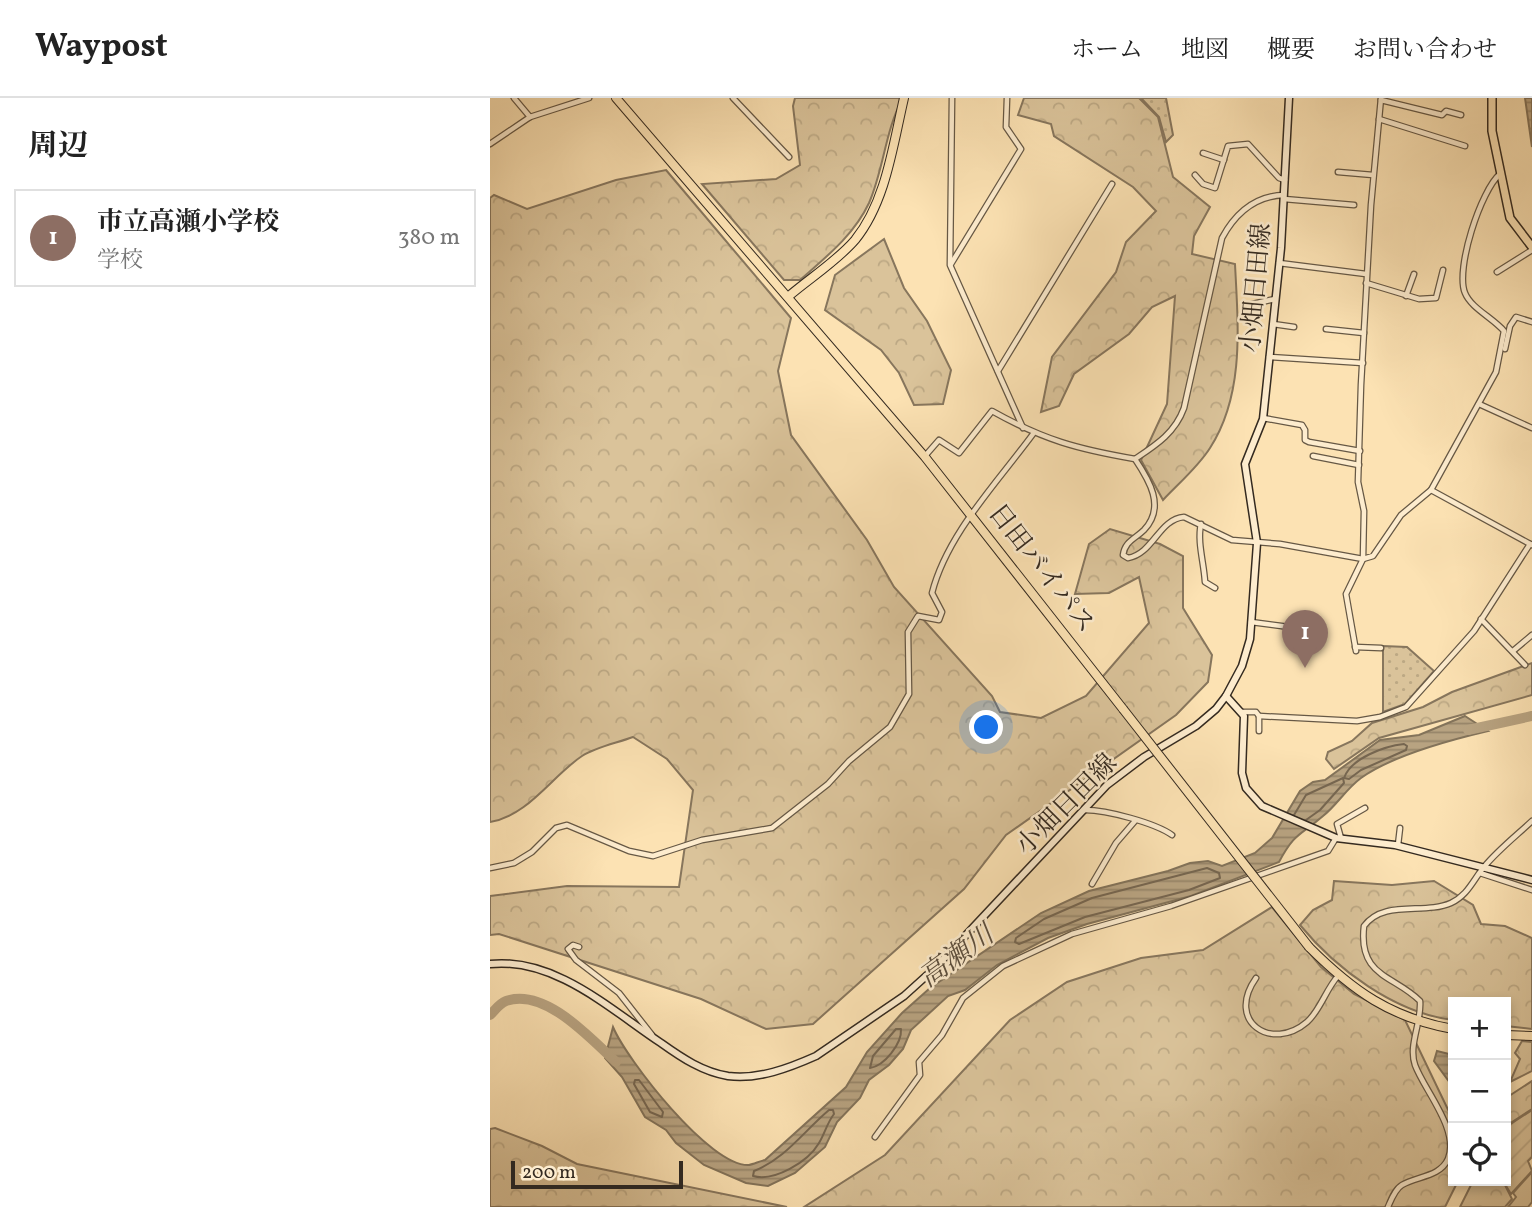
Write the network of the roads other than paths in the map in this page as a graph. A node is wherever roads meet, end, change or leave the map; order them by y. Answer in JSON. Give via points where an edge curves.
{"nodes":[{"id":1,"x":514,"y":98,"type":"edge"},
{"id":2,"x":589,"y":98,"type":"edge"},
{"id":3,"x":617,"y":98,"type":"edge"},
{"id":4,"x":733,"y":98,"type":"edge"},
{"id":5,"x":904,"y":98,"type":"edge"},
{"id":6,"x":952,"y":98,"type":"edge"},
{"id":7,"x":1007,"y":98,"type":"edge"},
{"id":8,"x":1289,"y":98,"type":"edge"},
{"id":9,"x":1492,"y":98,"type":"edge"},
{"id":10,"x":1381,"y":99,"type":"edge"},
{"id":11,"x":1461,"y":115,"type":"dead end"},
{"id":12,"x":530,"y":117,"type":"junction"},
{"id":13,"x":1379,"y":119,"type":"junction"},
{"id":14,"x":490,"y":144,"type":"edge"},
{"id":15,"x":1465,"y":146,"type":"dead end"},
{"id":16,"x":1203,"y":153,"type":"dead end"},
{"id":17,"x":789,"y":156,"type":"dead end"},
{"id":18,"x":1224,"y":160,"type":"junction"},
{"id":19,"x":1338,"y":172,"type":"dead end"},
{"id":20,"x":1195,"y":174,"type":"dead end"},
{"id":21,"x":1501,"y":174,"type":"junction"},
{"id":22,"x":1373,"y":176,"type":"junction"},
{"id":23,"x":1285,"y":180,"type":"junction"},
{"id":24,"x":1112,"y":184,"type":"dead end"},
{"id":25,"x":1284,"y":197,"type":"junction"},
{"id":26,"x":1354,"y":205,"type":"dead end"},
{"id":27,"x":1532,"y":249,"type":"edge"},
{"id":28,"x":1279,"y":263,"type":"junction"},
{"id":29,"x":950,"y":264,"type":"junction"},
{"id":30,"x":1443,"y":270,"type":"dead end"},
{"id":31,"x":1497,"y":272,"type":"dead end"},
{"id":32,"x":1366,"y":274,"type":"junction"},
{"id":33,"x":1414,"y":274,"type":"dead end"},
{"id":34,"x":1366,"y":283,"type":"junction"},
{"id":35,"x":789,"y":296,"type":"junction"},
{"id":36,"x":1406,"y":296,"type":"junction"},
{"id":37,"x":1275,"y":299,"type":"junction"},
{"id":38,"x":1248,"y":305,"type":"dead end"},
{"id":39,"x":1532,"y":322,"type":"edge"},
{"id":40,"x":1273,"y":324,"type":"junction"},
{"id":41,"x":1294,"y":327,"type":"dead end"},
{"id":42,"x":1326,"y":329,"type":"dead end"},
{"id":43,"x":1364,"y":333,"type":"junction"},
{"id":44,"x":1269,"y":357,"type":"junction"},
{"id":45,"x":1363,"y":363,"type":"junction"},
{"id":46,"x":1498,"y":364,"type":"junction"},
{"id":47,"x":998,"y":372,"type":"junction"},
{"id":48,"x":1479,"y":404,"type":"junction"},
{"id":49,"x":1264,"y":418,"type":"junction"},
{"id":50,"x":1532,"y":428,"type":"edge"},
{"id":51,"x":1023,"y":429,"type":"junction"},
{"id":52,"x":1033,"y":434,"type":"junction"},
{"id":53,"x":1360,"y":451,"type":"junction"},
{"id":54,"x":1313,"y":456,"type":"dead end"},
{"id":55,"x":925,"y":457,"type":"junction"},
{"id":56,"x":1135,"y":459,"type":"junction"},
{"id":57,"x":1359,"y":465,"type":"junction"},
{"id":58,"x":1431,"y":490,"type":"junction"},
{"id":59,"x":973,"y":516,"type":"junction"},
{"id":60,"x":1201,"y":524,"type":"junction"},
{"id":61,"x":1257,"y":543,"type":"junction"},
{"id":62,"x":1531,"y":545,"type":"edge"},
{"id":63,"x":1363,"y":559,"type":"junction"},
{"id":64,"x":1215,"y":588,"type":"dead end"},
{"id":65,"x":1481,"y":619,"type":"junction"},
{"id":66,"x":1251,"y":622,"type":"junction"},
{"id":67,"x":1289,"y":627,"type":"dead end"},
{"id":68,"x":1532,"y":635,"type":"edge"},
{"id":69,"x":1381,"y":648,"type":"dead end"},
{"id":70,"x":1513,"y":651,"type":"junction"},
{"id":71,"x":1525,"y":665,"type":"dead end"},
{"id":72,"x":1226,"y":696,"type":"junction"},
{"id":73,"x":1242,"y":712,"type":"junction"},
{"id":74,"x":1259,"y":716,"type":"junction"},
{"id":75,"x":1259,"y":731,"type":"dead end"},
{"id":76,"x":1365,"y":808,"type":"dead end"},
{"id":77,"x":1084,"y":810,"type":"junction"},
{"id":78,"x":1135,"y":821,"type":"junction"},
{"id":79,"x":1532,"y":821,"type":"edge"},
{"id":80,"x":1400,"y":828,"type":"dead end"},
{"id":81,"x":1172,"y":835,"type":"dead end"},
{"id":82,"x":1339,"y":838,"type":"junction"},
{"id":83,"x":1398,"y":845,"type":"junction"},
{"id":84,"x":490,"y":868,"type":"edge"},
{"id":85,"x":1482,"y":870,"type":"junction"},
{"id":86,"x":1532,"y":880,"type":"edge"},
{"id":87,"x":1092,"y":884,"type":"dead end"},
{"id":88,"x":1532,"y":890,"type":"edge"},
{"id":89,"x":579,"y":947,"type":"dead end"},
{"id":90,"x":490,"y":964,"type":"edge"},
{"id":91,"x":1338,"y":975,"type":"junction"},
{"id":92,"x":1255,"y":978,"type":"dead end"},
{"id":93,"x":1420,"y":1023,"type":"junction"},
{"id":94,"x":1448,"y":1028,"type":"edge"},
{"id":95,"x":1511,"y":1035,"type":"edge"},
{"id":96,"x":1532,"y":1036,"type":"edge"},
{"id":97,"x":653,"y":1038,"type":"junction"},
{"id":98,"x":875,"y":1137,"type":"dead end"},
{"id":99,"x":1388,"y":1207,"type":"edge"}],
"edges":[{"from":1,"to":12,"type":"street"},
{"from":2,"to":12,"type":"street"},
{"from":3,"to":35,"type":"highway","name":"日田バイパス"},
{"from":4,"to":17,"type":"street"},
{"from":5,"to":35,"type":"highway","via":[[877,202],[864,228]]},
{"from":6,"to":29,"type":"street"},
{"from":7,"to":29,"type":"street","via":[[1006,127],[1021,149]]},
{"from":8,"to":23,"type":"main road","name":"小畑日田線"},
{"from":9,"to":21,"type":"main road","via":[[1491,124]]},
{"from":10,"to":11,"type":"street","via":[[1442,115],[1446,111]]},
{"from":10,"to":13,"type":"street"},
{"from":12,"to":14,"type":"street"},
{"from":13,"to":15,"type":"street"},
{"from":13,"to":22,"type":"street"},
{"from":16,"to":18,"type":"street"},
{"from":18,"to":20,"type":"street","via":[[1215,188],[1203,184]]},
{"from":18,"to":23,"type":"street","via":[[1228,146],[1248,144]]},
{"from":19,"to":22,"type":"street"},
{"from":21,"to":27,"type":"main road","via":[[1510,218]]},
{"from":21,"to":46,"type":"street","via":[[1483,197],[1463,283],[1465,294],[1504,331]]},
{"from":22,"to":32,"type":"street"},
{"from":23,"to":25,"type":"main road","name":"小畑日田線"},
{"from":24,"to":47,"type":"street"},
{"from":25,"to":26,"type":"street"},
{"from":25,"to":28,"type":"main road","name":"小畑日田線"},
{"from":25,"to":56,"type":"street","via":[[1265,198],[1248,207],[1222,238],[1180,419],[1161,441]]},
{"from":27,"to":31,"type":"street"},
{"from":28,"to":32,"type":"street"},
{"from":28,"to":37,"type":"main road","name":"小畑日田線"},
{"from":29,"to":47,"type":"street"},
{"from":30,"to":36,"type":"street","via":[[1436,298]]},
{"from":32,"to":34,"type":"street"},
{"from":33,"to":36,"type":"street"},
{"from":34,"to":36,"type":"street"},
{"from":34,"to":43,"type":"street"},
{"from":35,"to":55,"type":"highway","name":"日田バイパス"},
{"from":37,"to":38,"type":"street"},
{"from":37,"to":40,"type":"main road","name":"小畑日田線"},
{"from":39,"to":46,"type":"street","via":[[1518,317],[1513,320]]},
{"from":40,"to":41,"type":"street"},
{"from":40,"to":44,"type":"main road","name":"小畑日田線"},
{"from":42,"to":43,"type":"street"},
{"from":43,"to":45,"type":"street"},
{"from":44,"to":45,"type":"street"},
{"from":44,"to":49,"type":"main road","name":"小畑日田線"},
{"from":45,"to":53,"type":"street"},
{"from":46,"to":48,"type":"street"},
{"from":47,"to":51,"type":"street"},
{"from":48,"to":50,"type":"street"},
{"from":48,"to":58,"type":"street"},
{"from":49,"to":53,"type":"street","via":[[1302,425],[1306,442]]},
{"from":49,"to":61,"type":"main road","name":"小畑日田線","via":[[1245,464]]},
{"from":51,"to":52,"type":"street"},
{"from":51,"to":55,"type":"street","via":[[992,411],[959,453],[939,440]]},
{"from":52,"to":56,"type":"street","via":[[1071,448]]},
{"from":52,"to":59,"type":"street"},
{"from":53,"to":57,"type":"street"},
{"from":54,"to":57,"type":"street"},
{"from":55,"to":59,"type":"highway","name":"日田バイパス"},
{"from":56,"to":60,"type":"street","via":[[1152,487],[1154,514],[1144,531],[1128,542],[1123,555],[1137,557],[1176,518]]},
{"from":57,"to":63,"type":"street"},
{"from":58,"to":62,"type":"street"},
{"from":58,"to":63,"type":"street","via":[[1401,515],[1373,556]]},
{"from":59,"to":84,"type":"street","via":[[935,579],[932,593],[942,612],[939,620],[918,615],[908,632],[909,694],[890,727],[772,828],[702,840],[653,856],[567,825],[556,828],[514,863]]},
{"from":59,"to":91,"type":"highway","name":"日田バイパス","bridge":true,"via":[[1309,947]]},
{"from":60,"to":61,"type":"street","via":[[1232,540]]},
{"from":60,"to":64,"type":"street","via":[[1198,538],[1205,583]]},
{"from":61,"to":63,"type":"street"},
{"from":61,"to":66,"type":"main road","name":"小畑日田線"},
{"from":62,"to":65,"type":"street"},
{"from":63,"to":69,"type":"street","via":[[1346,594],[1355,649]]},
{"from":65,"to":70,"type":"street"},
{"from":65,"to":74,"type":"street","via":[[1406,707],[1357,721]]},
{"from":66,"to":67,"type":"street"},
{"from":66,"to":72,"type":"main road","name":"小畑日田線","via":[[1246,658]]},
{"from":68,"to":70,"type":"street"},
{"from":70,"to":71,"type":"street"},
{"from":72,"to":73,"type":"main road"},
{"from":72,"to":77,"type":"main road","name":"小畑日田線","via":[[1196,726],[1107,785]]},
{"from":73,"to":74,"type":"street","via":[[1251,710]]},
{"from":73,"to":82,"type":"main road","via":[[1240,758],[1246,788],[1262,806]]},
{"from":74,"to":75,"type":"street"},
{"from":76,"to":82,"type":"street","via":[[1337,824]]},
{"from":77,"to":78,"type":"street","via":[[1106,810]]},
{"from":77,"to":97,"type":"main road","name":"小畑日田線","via":[[935,968],[904,996],[816,1056],[767,1073],[731,1076],[700,1068]]},
{"from":78,"to":81,"type":"street"},
{"from":78,"to":87,"type":"street"},
{"from":79,"to":85,"type":"street"},
{"from":80,"to":83,"type":"street"},
{"from":82,"to":83,"type":"main road"},
{"from":82,"to":98,"type":"street","via":[[1328,851],[1171,906],[1072,934],[1003,966],[956,1007],[942,1035],[919,1062],[920,1075]]},
{"from":83,"to":85,"type":"main road"},
{"from":85,"to":86,"type":"main road"},
{"from":85,"to":88,"type":"street"},
{"from":85,"to":93,"type":"street","via":[[1466,892],[1448,905],[1377,914],[1364,926],[1367,957],[1384,978],[1420,1001]]},
{"from":89,"to":97,"type":"street","via":[[568,949],[618,993]]},
{"from":90,"to":97,"type":"main road","name":"小畑日田線","via":[[532,967],[556,977]]},
{"from":91,"to":92,"type":"street","via":[[1307,1022],[1275,1033],[1258,1030],[1247,1018],[1244,1000]]},
{"from":91,"to":93,"type":"highway","name":"日田バイパス","via":[[1358,992]]},
{"from":93,"to":94,"type":"highway","name":"日田バイパス"},
{"from":93,"to":99,"type":"street","via":[[1414,1060],[1443,1121],[1448,1157],[1432,1174],[1402,1185]]},
{"from":95,"to":96,"type":"highway"}]}
